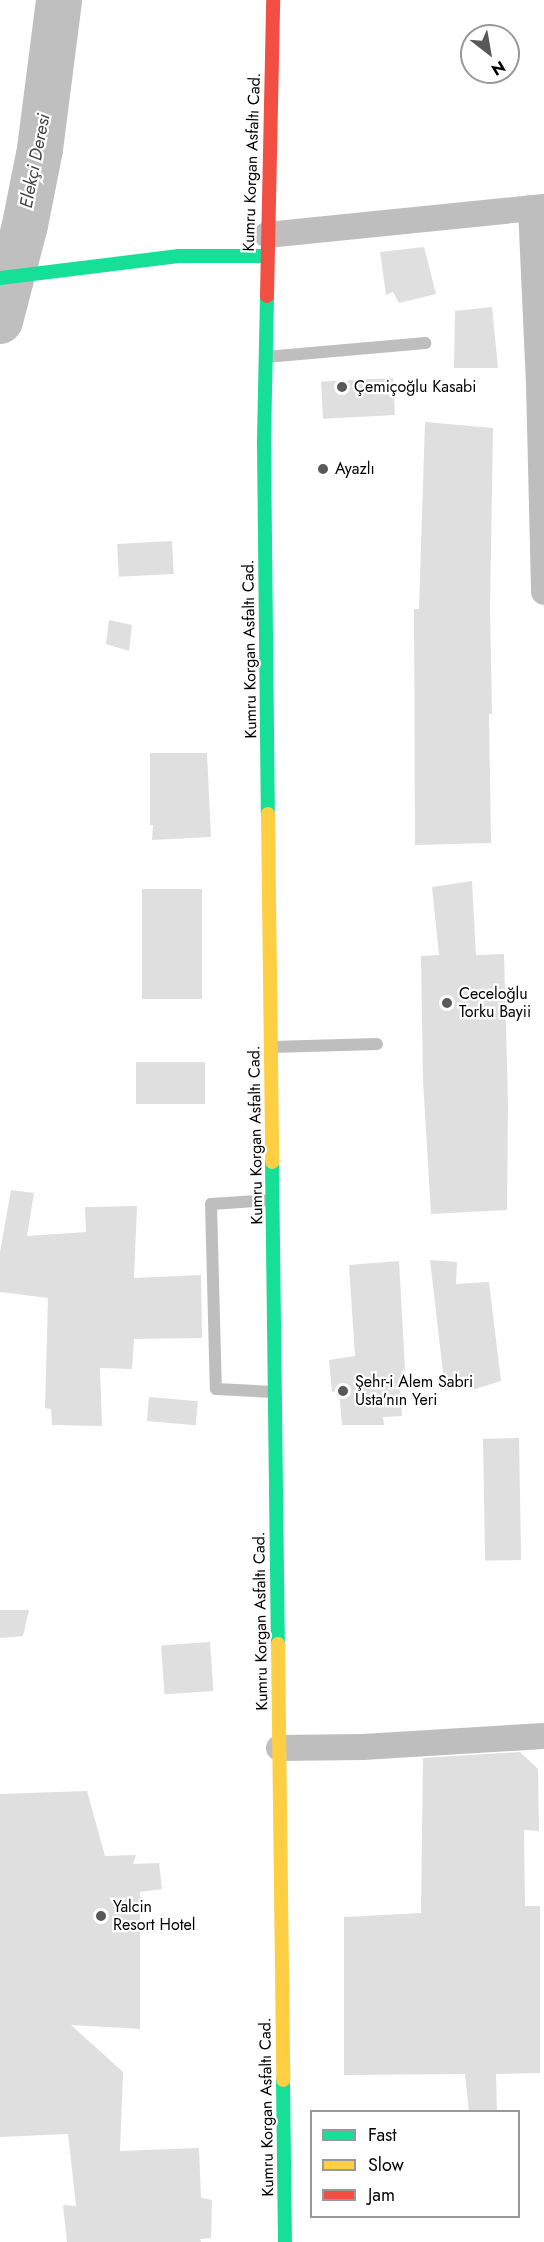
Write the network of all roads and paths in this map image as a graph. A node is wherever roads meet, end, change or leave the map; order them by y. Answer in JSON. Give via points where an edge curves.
{"nodes":[{"id":1,"x":273,"y":0,"type":"edge"},
{"id":2,"x":287,"y":9,"type":"dead end"},
{"id":3,"x":272,"y":27,"type":"junction"},
{"id":4,"x":537,"y":207,"type":"edge"},
{"id":5,"x":266,"y":245,"type":"junction"},
{"id":6,"x":0,"y":278,"type":"edge"},
{"id":7,"x":425,"y":343,"type":"dead end"},
{"id":8,"x":265,"y":357,"type":"junction"},
{"id":9,"x":544,"y":542,"type":"edge"},
{"id":10,"x":544,"y":592,"type":"edge"},
{"id":11,"x":377,"y":1044,"type":"dead end"},
{"id":12,"x":271,"y":1047,"type":"junction"},
{"id":13,"x":273,"y":1199,"type":"junction"},
{"id":14,"x":275,"y":1392,"type":"junction"},
{"id":15,"x":544,"y":1736,"type":"edge"},
{"id":16,"x":279,"y":1748,"type":"junction"},
{"id":17,"x":285,"y":2242,"type":"edge"}],
"edges":[{"from":1,"to":3,"type":"main road","name":"Kumru Korgan Asfaltı Cad."},
{"from":2,"to":3,"type":"main road"},
{"from":3,"to":5,"type":"main road","name":"Kumru Korgan Asfaltı Cad."},
{"from":4,"to":5,"type":"street"},
{"from":4,"to":9,"type":"street"},
{"from":5,"to":6,"type":"main road"},
{"from":5,"to":8,"type":"main road","name":"Kumru Korgan Asfaltı Cad."},
{"from":7,"to":8,"type":"lane"},
{"from":8,"to":12,"type":"main road","name":"Kumru Korgan Asfaltı Cad."},
{"from":9,"to":10,"type":"street"},
{"from":11,"to":12,"type":"lane"},
{"from":12,"to":13,"type":"main road","name":"Kumru Korgan Asfaltı Cad."},
{"from":13,"to":14,"type":"main road","name":"Kumru Korgan Asfaltı Cad."},
{"from":13,"to":14,"type":"lane","via":[[211,1204],[216,1389]]},
{"from":14,"to":16,"type":"main road","name":"Kumru Korgan Asfaltı Cad."},
{"from":15,"to":16,"type":"street"},
{"from":16,"to":17,"type":"main road","name":"Kumru Korgan Asfaltı Cad."}]}
